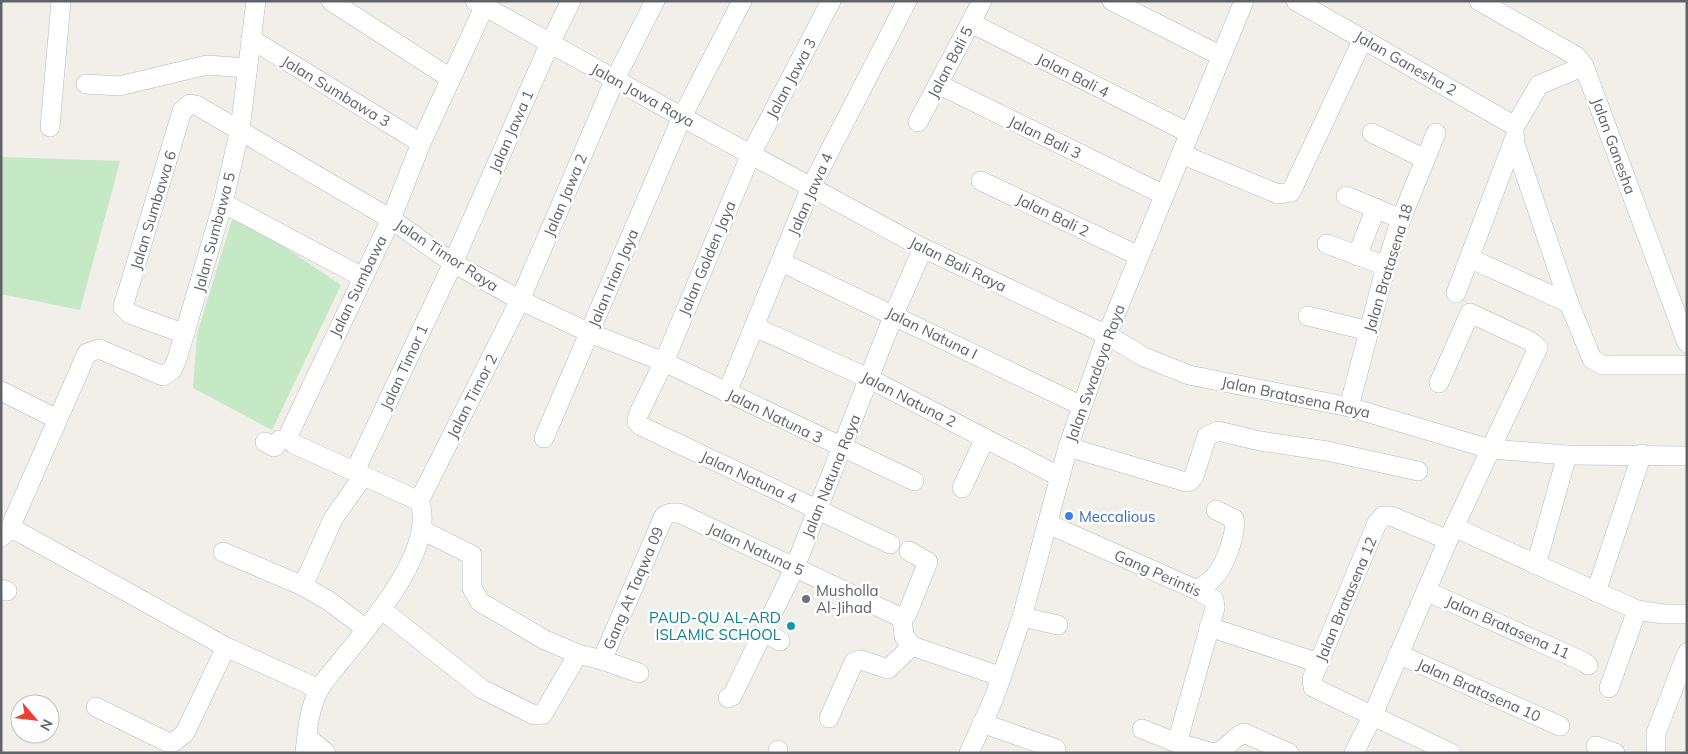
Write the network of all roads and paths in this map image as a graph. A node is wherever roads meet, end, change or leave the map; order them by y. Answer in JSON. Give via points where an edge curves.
{"nodes":[{"id":1,"x":61,"y":1,"type":"edge"},
{"id":2,"x":256,"y":1,"type":"edge"},
{"id":3,"x":331,"y":1,"type":"edge"},
{"id":4,"x":572,"y":1,"type":"edge"},
{"id":5,"x":655,"y":1,"type":"edge"},
{"id":6,"x":742,"y":1,"type":"edge"},
{"id":7,"x":831,"y":1,"type":"edge"},
{"id":8,"x":907,"y":1,"type":"edge"},
{"id":9,"x":982,"y":1,"type":"edge"},
{"id":10,"x":1112,"y":1,"type":"edge"},
{"id":11,"x":1244,"y":1,"type":"edge"},
{"id":12,"x":1296,"y":1,"type":"edge"},
{"id":13,"x":1479,"y":1,"type":"edge"},
{"id":14,"x":482,"y":3,"type":"edge"},
{"id":15,"x":971,"y":23,"type":"junction"},
{"id":16,"x":1364,"y":38,"type":"junction"},
{"id":17,"x":251,"y":39,"type":"junction"},
{"id":18,"x":550,"y":42,"type":"junction"},
{"id":19,"x":1221,"y":56,"type":"junction"},
{"id":20,"x":1584,"y":66,"type":"junction"},
{"id":21,"x":247,"y":68,"type":"junction"},
{"id":22,"x":450,"y":78,"type":"junction"},
{"id":23,"x":86,"y":84,"type":"dead end"},
{"id":24,"x":613,"y":84,"type":"junction"},
{"id":25,"x":938,"y":84,"type":"junction"},
{"id":26,"x":682,"y":117,"type":"junction"},
{"id":27,"x":918,"y":122,"type":"dead end"},
{"id":28,"x":50,"y":127,"type":"dead end"},
{"id":29,"x":240,"y":129,"type":"junction"},
{"id":30,"x":1183,"y":129,"type":"junction"},
{"id":31,"x":1372,"y":133,"type":"dead end"},
{"id":32,"x":1436,"y":133,"type":"dead end"},
{"id":33,"x":1515,"y":134,"type":"junction"},
{"id":34,"x":421,"y":143,"type":"junction"},
{"id":35,"x":751,"y":154,"type":"junction"},
{"id":36,"x":1181,"y":154,"type":"junction"},
{"id":37,"x":1425,"y":159,"type":"junction"},
{"id":38,"x":981,"y":181,"type":"dead end"},
{"id":39,"x":811,"y":188,"type":"junction"},
{"id":40,"x":1158,"y":192,"type":"junction"},
{"id":41,"x":1346,"y":196,"type":"dead end"},
{"id":42,"x":223,"y":203,"type":"junction"},
{"id":43,"x":1376,"y":208,"type":"junction"},
{"id":44,"x":390,"y":218,"type":"junction"},
{"id":45,"x":1401,"y":219,"type":"junction"},
{"id":46,"x":1326,"y":244,"type":"dead end"},
{"id":47,"x":923,"y":248,"type":"junction"},
{"id":48,"x":1131,"y":253,"type":"junction"},
{"id":49,"x":1357,"y":256,"type":"junction"},
{"id":50,"x":1471,"y":258,"type":"junction"},
{"id":51,"x":453,"y":262,"type":"junction"},
{"id":52,"x":780,"y":262,"type":"junction"},
{"id":53,"x":1386,"y":266,"type":"junction"},
{"id":54,"x":362,"y":277,"type":"junction"},
{"id":55,"x":1456,"y":293,"type":"dead end"},
{"id":56,"x":520,"y":300,"type":"junction"},
{"id":57,"x":1569,"y":303,"type":"junction"},
{"id":58,"x":894,"y":314,"type":"junction"},
{"id":59,"x":1308,"y":316,"type":"dead end"},
{"id":60,"x":755,"y":327,"type":"junction"},
{"id":61,"x":1369,"y":331,"type":"junction"},
{"id":62,"x":590,"y":333,"type":"junction"},
{"id":63,"x":186,"y":334,"type":"junction"},
{"id":64,"x":1108,"y":335,"type":"junction"},
{"id":65,"x":1687,"y":343,"type":"edge"},
{"id":66,"x":664,"y":362,"type":"junction"},
{"id":67,"x":1687,"y":365,"type":"edge"},
{"id":68,"x":870,"y":379,"type":"junction"},
{"id":69,"x":1439,"y":383,"type":"dead end"},
{"id":70,"x":1,"y":391,"type":"edge"},
{"id":71,"x":727,"y":393,"type":"junction"},
{"id":72,"x":1082,"y":406,"type":"junction"},
{"id":73,"x":1349,"y":407,"type":"junction"},
{"id":74,"x":57,"y":419,"type":"junction"},
{"id":75,"x":637,"y":422,"type":"joint"},
{"id":76,"x":544,"y":438,"type":"dead end"},
{"id":77,"x":986,"y":438,"type":"junction"},
{"id":78,"x":288,"y":439,"type":"junction"},
{"id":79,"x":265,"y":442,"type":"dead end"},
{"id":80,"x":1068,"y":448,"type":"junction"},
{"id":81,"x":843,"y":449,"type":"junction"},
{"id":82,"x":1490,"y":449,"type":"junction"},
{"id":83,"x":1642,"y":454,"type":"junction"},
{"id":84,"x":1567,"y":455,"type":"junction"},
{"id":85,"x":1687,"y":456,"type":"edge"},
{"id":86,"x":1418,"y":471,"type":"dead end"},
{"id":87,"x":359,"y":474,"type":"junction"},
{"id":88,"x":1060,"y":477,"type":"junction"},
{"id":89,"x":914,"y":480,"type":"dead end"},
{"id":90,"x":962,"y":488,"type":"dead end"},
{"id":91,"x":422,"y":496,"type":"junction"},
{"id":92,"x":818,"y":510,"type":"junction"},
{"id":93,"x":1216,"y":510,"type":"dead end"},
{"id":94,"x":664,"y":516,"type":"joint"},
{"id":95,"x":1048,"y":524,"type":"junction"},
{"id":96,"x":422,"y":530,"type":"junction"},
{"id":97,"x":5,"y":534,"type":"edge"},
{"id":98,"x":1451,"y":534,"type":"junction"},
{"id":99,"x":890,"y":544,"type":"dead end"},
{"id":100,"x":909,"y":551,"type":"dead end"},
{"id":101,"x":223,"y":552,"type":"dead end"},
{"id":102,"x":1536,"y":565,"type":"junction"},
{"id":103,"x":795,"y":567,"type":"junction"},
{"id":104,"x":303,"y":586,"type":"junction"},
{"id":105,"x":1197,"y":590,"type":"junction"},
{"id":106,"x":1426,"y":590,"type":"junction"},
{"id":107,"x":1596,"y":592,"type":"junction"},
{"id":108,"x":381,"y":609,"type":"junction"},
{"id":109,"x":1637,"y":610,"type":"junction"},
{"id":110,"x":1687,"y":614,"type":"edge"},
{"id":111,"x":1022,"y":617,"type":"junction"},
{"id":112,"x":902,"y":618,"type":"junction"},
{"id":113,"x":1058,"y":625,"type":"dead end"},
{"id":114,"x":1209,"y":627,"type":"junction"},
{"id":115,"x":366,"y":630,"type":"junction"},
{"id":116,"x":763,"y":632,"type":"junction"},
{"id":117,"x":780,"y":641,"type":"dead end"},
{"id":118,"x":912,"y":646,"type":"junction"},
{"id":119,"x":226,"y":648,"type":"junction"},
{"id":120,"x":1687,"y":653,"type":"edge"},
{"id":121,"x":578,"y":654,"type":"junction"},
{"id":122,"x":1398,"y":654,"type":"junction"},
{"id":123,"x":602,"y":660,"type":"junction"},
{"id":124,"x":1319,"y":663,"type":"junction"},
{"id":125,"x":1588,"y":665,"type":"dead end"},
{"id":126,"x":639,"y":673,"type":"dead end"},
{"id":127,"x":1002,"y":677,"type":"junction"},
{"id":128,"x":1609,"y":688,"type":"dead end"},
{"id":129,"x":319,"y":689,"type":"junction"},
{"id":130,"x":728,"y":698,"type":"dead end"},
{"id":131,"x":96,"y":707,"type":"dead end"},
{"id":132,"x":1372,"y":716,"type":"junction"},
{"id":133,"x":829,"y":718,"type":"dead end"},
{"id":134,"x":982,"y":723,"type":"junction"},
{"id":135,"x":1560,"y":726,"type":"dead end"},
{"id":136,"x":1142,"y":729,"type":"dead end"},
{"id":137,"x":1177,"y":743,"type":"junction"},
{"id":138,"x":306,"y":745,"type":"edge"},
{"id":139,"x":1596,"y":746,"type":"dead end"},
{"id":140,"x":1056,"y":749,"type":"dead end"},
{"id":141,"x":326,"y":753,"type":"edge"},
{"id":142,"x":969,"y":753,"type":"edge"},
{"id":143,"x":1214,"y":753,"type":"edge"},
{"id":144,"x":1289,"y":753,"type":"edge"},
{"id":145,"x":1354,"y":753,"type":"edge"},
{"id":146,"x":1451,"y":753,"type":"edge"},
{"id":147,"x":1615,"y":753,"type":"edge"},
{"id":148,"x":1656,"y":753,"type":"edge"}],
"edges":[{"from":1,"to":28,"type":"street"},
{"from":2,"to":17,"type":"street","name":"Jalan Sumbawa 5"},
{"from":3,"to":22,"type":"street"},
{"from":4,"to":18,"type":"street","name":"Jalan Jawa 1"},
{"from":5,"to":24,"type":"street","name":"Jalan Jawa 2"},
{"from":6,"to":26,"type":"street","name":"Jalan Irian Jaya"},
{"from":7,"to":35,"type":"street","name":"Jalan Jawa 3"},
{"from":8,"to":39,"type":"street","name":"Jalan Jawa 4"},
{"from":9,"to":15,"type":"street","name":"Jalan Bali 5"},
{"from":10,"to":19,"type":"street"},
{"from":11,"to":19,"type":"street","name":"Jalan Swadaya Raya"},
{"from":12,"to":16,"type":"street","name":"Jalan Ganesha 2"},
{"from":13,"to":20,"type":"street","name":"Jalan Ganesha","via":[[1576,56]]},
{"from":14,"to":18,"type":"street","name":"Jalan Jawa Raya"},
{"from":14,"to":22,"type":"street","name":"Jalan Sumbawa"},
{"from":15,"to":25,"type":"street","name":"Jalan Bali 5"},
{"from":15,"to":30,"type":"street","name":"Jalan Bali 4"},
{"from":16,"to":33,"type":"street","name":"Jalan Ganesha 2"},
{"from":16,"to":36,"type":"street","via":[[1291,192],[1278,194]]},
{"from":17,"to":21,"type":"street","name":"Jalan Sumbawa 5"},
{"from":17,"to":34,"type":"street","name":"Jalan Sumbawa 3"},
{"from":18,"to":24,"type":"street","name":"Jalan Jawa Raya"},
{"from":18,"to":51,"type":"street","name":"Jalan Jawa 1"},
{"from":19,"to":30,"type":"street","name":"Jalan Swadaya Raya"},
{"from":20,"to":33,"type":"street","via":[[1539,85]]},
{"from":20,"to":65,"type":"street","name":"Jalan Ganesha"},
{"from":21,"to":23,"type":"street","via":[[207,65],[119,86]]},
{"from":21,"to":29,"type":"street","name":"Jalan Sumbawa 5"},
{"from":22,"to":34,"type":"street","name":"Jalan Sumbawa"},
{"from":24,"to":26,"type":"street","name":"Jalan Jawa Raya"},
{"from":24,"to":56,"type":"street","name":"Jalan Jawa 2"},
{"from":25,"to":27,"type":"street","name":"Jalan Bali 5"},
{"from":25,"to":40,"type":"street","name":"Jalan Bali 3"},
{"from":26,"to":35,"type":"street","name":"Jalan Jawa Raya"},
{"from":26,"to":62,"type":"street","name":"Jalan Irian Jaya"},
{"from":29,"to":42,"type":"street","name":"Jalan Sumbawa 5"},
{"from":29,"to":44,"type":"street","name":"Jalan Timor Raya"},
{"from":29,"to":63,"type":"street","name":"Jalan Sumbawa 6","via":[[196,105],[184,107],[124,307],[130,314]]},
{"from":30,"to":36,"type":"street","name":"Jalan Swadaya Raya"},
{"from":31,"to":37,"type":"street"},
{"from":32,"to":37,"type":"street","name":"Jalan Bratasena 18"},
{"from":33,"to":50,"type":"street"},
{"from":33,"to":57,"type":"street"},
{"from":34,"to":44,"type":"street","name":"Jalan Sumbawa"},
{"from":35,"to":39,"type":"street","name":"Jalan Jawa Raya"},
{"from":35,"to":66,"type":"street","name":"Jalan Golden Jaya"},
{"from":36,"to":40,"type":"street","name":"Jalan Swadaya Raya"},
{"from":37,"to":45,"type":"street","name":"Jalan Bratasena 18"},
{"from":38,"to":48,"type":"street","name":"Jalan Bali 2"},
{"from":39,"to":47,"type":"street","name":"Jalan Bali Raya"},
{"from":39,"to":52,"type":"street","name":"Jalan Jawa 4"},
{"from":40,"to":48,"type":"street","name":"Jalan Swadaya Raya"},
{"from":41,"to":43,"type":"street"},
{"from":42,"to":54,"type":"street"},
{"from":42,"to":63,"type":"street","name":"Jalan Sumbawa 5"},
{"from":43,"to":45,"type":"street"},
{"from":43,"to":49,"type":"street"},
{"from":44,"to":51,"type":"street","name":"Jalan Timor Raya"},
{"from":44,"to":54,"type":"street","name":"Jalan Sumbawa"},
{"from":45,"to":53,"type":"street","name":"Jalan Bratasena 18"},
{"from":46,"to":49,"type":"street"},
{"from":47,"to":58,"type":"street","name":"Jalan Natuna Raya"},
{"from":47,"to":64,"type":"street","name":"Jalan Bali Raya"},
{"from":48,"to":64,"type":"street","name":"Jalan Swadaya Raya"},
{"from":49,"to":53,"type":"street"},
{"from":50,"to":55,"type":"street"},
{"from":50,"to":57,"type":"street"},
{"from":51,"to":56,"type":"street","name":"Jalan Timor Raya"},
{"from":51,"to":87,"type":"street","name":"Jalan Timor 1"},
{"from":52,"to":58,"type":"street","name":"Jalan Natuna I"},
{"from":52,"to":60,"type":"street","name":"Jalan Jawa 4"},
{"from":53,"to":61,"type":"street","name":"Jalan Bratasena 18"},
{"from":54,"to":78,"type":"street","name":"Jalan Sumbawa"},
{"from":56,"to":62,"type":"street","name":"Jalan Timor Raya"},
{"from":56,"to":91,"type":"street","name":"Jalan Timor 2"},
{"from":57,"to":67,"type":"street","via":[[1592,359],[1602,365]]},
{"from":58,"to":68,"type":"street","name":"Jalan Natuna Raya"},
{"from":58,"to":72,"type":"street","name":"Jalan Natuna I"},
{"from":59,"to":61,"type":"street"},
{"from":60,"to":68,"type":"street","name":"Jalan Natuna 2"},
{"from":60,"to":71,"type":"street","name":"Jalan Jawa 4"},
{"from":61,"to":73,"type":"street","name":"Jalan Bratasena 18"},
{"from":62,"to":66,"type":"street","name":"Jalan Timor Raya"},
{"from":62,"to":76,"type":"street","name":"Jalan Irian Jaya"},
{"from":63,"to":74,"type":"street","name":"Jalan Sumbawa 5","via":[[172,370],[163,376],[93,349],[87,353]]},
{"from":64,"to":72,"type":"street","name":"Jalan Swadaya Raya"},
{"from":64,"to":73,"type":"street","name":"Jalan Bratasena Raya","via":[[1144,357],[1189,375]]},
{"from":66,"to":71,"type":"street","name":"Jalan Natuna 3"},
{"from":66,"to":75,"type":"street","name":"Jalan Golden Jaya"},
{"from":68,"to":77,"type":"street","name":"Jalan Natuna 2"},
{"from":68,"to":81,"type":"street","name":"Jalan Natuna Raya"},
{"from":69,"to":82,"type":"street","via":[[1470,313],[1530,341],[1538,348]]},
{"from":70,"to":74,"type":"street"},
{"from":71,"to":81,"type":"street","name":"Jalan Natuna 3"},
{"from":72,"to":80,"type":"street","name":"Jalan Swadaya Raya"},
{"from":73,"to":82,"type":"street","name":"Jalan Bratasena Raya"},
{"from":74,"to":97,"type":"street"},
{"from":75,"to":92,"type":"street","name":"Jalan Natuna 4"},
{"from":77,"to":88,"type":"street","name":"Jalan Natuna 2"},
{"from":77,"to":90,"type":"street"},
{"from":78,"to":79,"type":"street","via":[[280,440],[274,447]]},
{"from":78,"to":87,"type":"street"},
{"from":80,"to":86,"type":"street","via":[[1186,482],[1194,476],[1208,436],[1218,430]]},
{"from":80,"to":88,"type":"street","name":"Jalan Swadaya Raya"},
{"from":81,"to":89,"type":"street","name":"Jalan Natuna 3"},
{"from":81,"to":92,"type":"street","name":"Jalan Natuna Raya"},
{"from":82,"to":84,"type":"street","name":"Jalan Bratasena Raya"},
{"from":82,"to":98,"type":"street"},
{"from":83,"to":84,"type":"street","name":"Jalan Bratasena Raya"},
{"from":83,"to":85,"type":"street","name":"Jalan Bratasena Raya"},
{"from":83,"to":107,"type":"street"},
{"from":84,"to":102,"type":"street"},
{"from":87,"to":91,"type":"street"},
{"from":87,"to":104,"type":"street","name":"Jalan Timor 1","via":[[333,519]]},
{"from":88,"to":95,"type":"street","name":"Jalan Swadaya Raya"},
{"from":91,"to":96,"type":"street"},
{"from":92,"to":99,"type":"street","name":"Jalan Natuna 4"},
{"from":92,"to":103,"type":"street","name":"Jalan Natuna Raya"},
{"from":93,"to":105,"type":"street","via":[[1234,519],[1233,535],[1220,569]]},
{"from":94,"to":103,"type":"street","name":"Jalan Natuna 5","via":[[679,513]]},
{"from":94,"to":123,"type":"street","name":"Gang At Taqwa 09"},
{"from":95,"to":105,"type":"street","name":"Gang Perintis"},
{"from":95,"to":111,"type":"street","name":"Jalan Swadaya Raya"},
{"from":96,"to":108,"type":"street","via":[[410,564]]},
{"from":96,"to":121,"type":"street","via":[[472,555],[472,588],[480,602],[545,640]]},
{"from":97,"to":119,"type":"street","via":[[18,532]]},
{"from":98,"to":102,"type":"street"},
{"from":98,"to":106,"type":"street"},
{"from":98,"to":124,"type":"street","name":"Jalan Bratasena 12","via":[[1383,516],[1377,523]]},
{"from":100,"to":112,"type":"street","via":[[927,560],[928,564],[907,614]]},
{"from":101,"to":104,"type":"street"},
{"from":102,"to":107,"type":"street"},
{"from":103,"to":112,"type":"street","name":"Jalan Natuna 5"},
{"from":103,"to":116,"type":"street","name":"Jalan Natuna Raya"},
{"from":104,"to":115,"type":"street","via":[[329,601]]},
{"from":105,"to":114,"type":"street","name":"Gang Perintis","via":[[1214,600]]},
{"from":106,"to":122,"type":"street"},
{"from":106,"to":125,"type":"street","name":"Jalan Bratasena 11"},
{"from":107,"to":109,"type":"street"},
{"from":108,"to":115,"type":"street"},
{"from":108,"to":121,"type":"street","via":[[482,689],[534,715],[543,714]]},
{"from":109,"to":110,"type":"street"},
{"from":109,"to":128,"type":"street"},
{"from":111,"to":113,"type":"street"},
{"from":111,"to":127,"type":"street","name":"Jalan Swadaya Raya"},
{"from":112,"to":118,"type":"street","via":[[904,636]]},
{"from":114,"to":124,"type":"street"},
{"from":114,"to":137,"type":"street","name":"Gang Perintis"},
{"from":115,"to":129,"type":"street"},
{"from":116,"to":117,"type":"street"},
{"from":116,"to":130,"type":"street","name":"Jalan Natuna Raya","via":[[732,696]]},
{"from":118,"to":127,"type":"street"},
{"from":118,"to":133,"type":"street","via":[[888,669],[861,660],[854,662]]},
{"from":119,"to":129,"type":"street"},
{"from":119,"to":131,"type":"street","via":[[185,733],[174,742],[167,742]]},
{"from":120,"to":148,"type":"street","via":[[1656,733]]},
{"from":121,"to":123,"type":"street"},
{"from":122,"to":132,"type":"street"},
{"from":122,"to":135,"type":"street","name":"Jalan Bratasena 10"},
{"from":123,"to":126,"type":"street"},
{"from":124,"to":132,"type":"street","name":"Jalan Bratasena 12","via":[[1312,679],[1313,687]]},
{"from":127,"to":134,"type":"street","name":"Jalan Swadaya Raya"},
{"from":129,"to":138,"type":"street"},
{"from":132,"to":145,"type":"street"},
{"from":132,"to":146,"type":"street"},
{"from":134,"to":140,"type":"street"},
{"from":134,"to":142,"type":"street","name":"Jalan Swadaya Raya"},
{"from":136,"to":137,"type":"street"},
{"from":137,"to":143,"type":"street"},
{"from":138,"to":141,"type":"street"},
{"from":139,"to":147,"type":"street"},
{"from":143,"to":144,"type":"street","via":[[1244,733]]}]}
